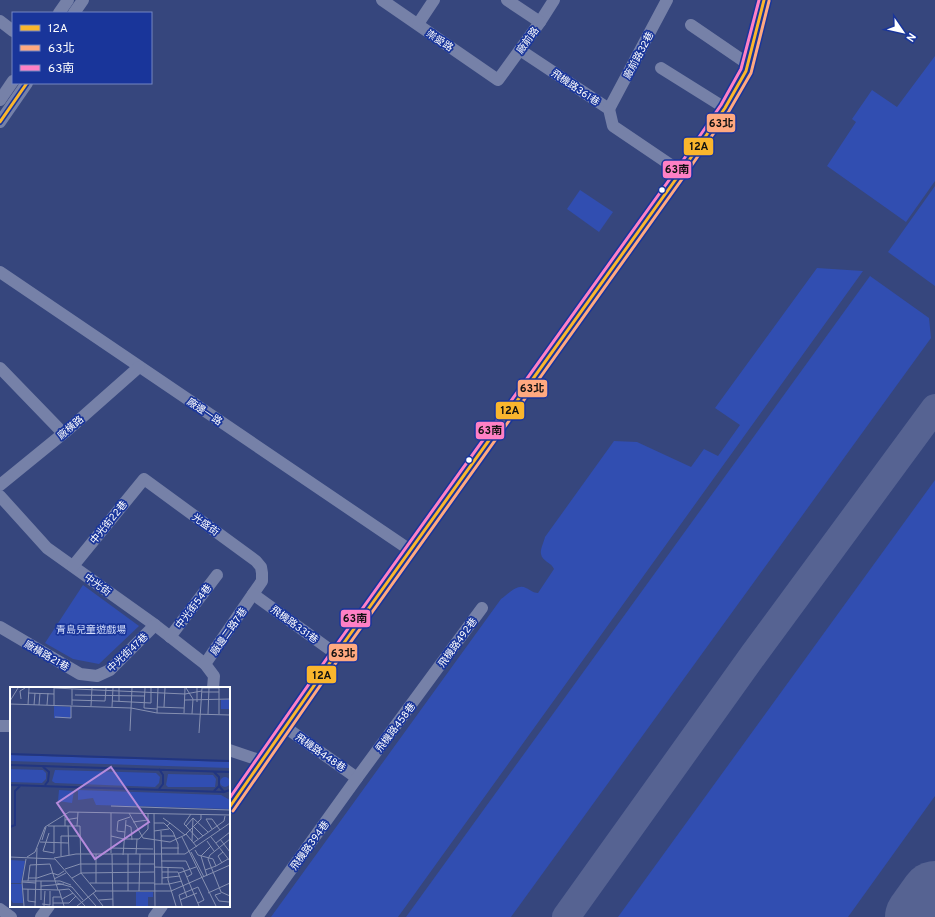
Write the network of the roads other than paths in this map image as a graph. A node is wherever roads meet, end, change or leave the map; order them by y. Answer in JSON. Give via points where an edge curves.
{"nodes":[{"id":1,"x":68,"y":0,"type":"edge"},
{"id":2,"x":83,"y":0,"type":"edge"},
{"id":3,"x":434,"y":0,"type":"edge"},
{"id":4,"x":507,"y":0,"type":"edge"},
{"id":5,"x":554,"y":0,"type":"edge"},
{"id":6,"x":667,"y":0,"type":"edge"},
{"id":7,"x":384,"y":1,"type":"edge"},
{"id":8,"x":760,"y":2,"type":"edge"},
{"id":9,"x":60,"y":12,"type":"edge"},
{"id":10,"x":75,"y":12,"type":"edge"},
{"id":11,"x":0,"y":21,"type":"edge"},
{"id":12,"x":540,"y":22,"type":"junction"},
{"id":13,"x":418,"y":24,"type":"junction"},
{"id":14,"x":691,"y":25,"type":"dead end"},
{"id":15,"x":12,"y":30,"type":"edge"},
{"id":16,"x":520,"y":50,"type":"junction"},
{"id":17,"x":748,"y":64,"type":"junction"},
{"id":18,"x":661,"y":68,"type":"dead end"},
{"id":19,"x":498,"y":80,"type":"joint"},
{"id":20,"x":12,"y":82,"type":"edge"},
{"id":21,"x":26,"y":84,"type":"edge"},
{"id":22,"x":0,"y":100,"type":"edge"},
{"id":23,"x":725,"y":108,"type":"junction"},
{"id":24,"x":609,"y":109,"type":"junction"},
{"id":25,"x":0,"y":122,"type":"edge"},
{"id":26,"x":681,"y":172,"type":"junction"},
{"id":27,"x":0,"y":272,"type":"edge"},
{"id":28,"x":139,"y":366,"type":"junction"},
{"id":29,"x":0,"y":368,"type":"edge"},
{"id":30,"x":63,"y":433,"type":"junction"},
{"id":31,"x":144,"y":479,"type":"joint"},
{"id":32,"x":0,"y":485,"type":"edge"},
{"id":33,"x":0,"y":496,"type":"edge"},
{"id":34,"x":410,"y":550,"type":"junction"},
{"id":35,"x":73,"y":566,"type":"junction"},
{"id":36,"x":262,"y":573,"type":"joint"},
{"id":37,"x":216,"y":574,"type":"dead end"},
{"id":38,"x":254,"y":594,"type":"junction"},
{"id":39,"x":482,"y":608,"type":"dead end"},
{"id":40,"x":156,"y":625,"type":"junction"},
{"id":41,"x":0,"y":627,"type":"edge"},
{"id":42,"x":170,"y":637,"type":"junction"},
{"id":43,"x":336,"y":654,"type":"junction"},
{"id":44,"x":205,"y":664,"type":"junction"},
{"id":45,"x":97,"y":676,"type":"joint"},
{"id":46,"x":432,"y":677,"type":"joint"},
{"id":47,"x":212,"y":687,"type":"edge"},
{"id":48,"x":285,"y":727,"type":"junction"},
{"id":49,"x":230,"y":750,"type":"edge"},
{"id":50,"x":262,"y":761,"type":"junction"},
{"id":51,"x":357,"y":778,"type":"junction"},
{"id":52,"x":230,"y":807,"type":"edge"},
{"id":53,"x":48,"y":907,"type":"edge"},
{"id":54,"x":161,"y":907,"type":"edge"},
{"id":55,"x":0,"y":909,"type":"edge"},
{"id":56,"x":258,"y":915,"type":"edge"},
{"id":57,"x":11,"y":917,"type":"edge"},
{"id":58,"x":41,"y":917,"type":"edge"},
{"id":59,"x":154,"y":917,"type":"edge"}],
"edges":[{"from":1,"to":9,"type":"street"},
{"from":2,"to":10,"type":"street"},
{"from":3,"to":13,"type":"street"},
{"from":4,"to":12,"type":"street"},
{"from":5,"to":12,"type":"street","name":"廠前路"},
{"from":6,"to":24,"type":"street","name":"廠前路32巷"},
{"from":7,"to":13,"type":"street","name":"崇愛路"},
{"from":8,"to":17,"type":"street"},
{"from":11,"to":15,"type":"street"},
{"from":12,"to":16,"type":"street","name":"廠前路"},
{"from":13,"to":19,"type":"street","name":"崇愛路"},
{"from":14,"to":17,"type":"street"},
{"from":16,"to":19,"type":"street","name":"廠前路"},
{"from":16,"to":24,"type":"street","name":"飛機路361巷"},
{"from":17,"to":23,"type":"street"},
{"from":18,"to":23,"type":"street"},
{"from":20,"to":22,"type":"street"},
{"from":21,"to":25,"type":"street"},
{"from":23,"to":26,"type":"street"},
{"from":24,"to":26,"type":"street","name":"飛機路361巷","via":[[613,126]]},
{"from":26,"to":34,"type":"street"},
{"from":27,"to":28,"type":"street","name":"廠邊一路"},
{"from":28,"to":30,"type":"street","name":"廠橫路"},
{"from":28,"to":34,"type":"street","name":"廠邊一路"},
{"from":29,"to":30,"type":"street"},
{"from":30,"to":32,"type":"street","name":"廠橫路"},
{"from":31,"to":35,"type":"street","name":"中光街22巷"},
{"from":31,"to":36,"type":"street","name":"光盛街","via":[[256,561]]},
{"from":33,"to":35,"type":"street","name":"中光街","via":[[47,548]]},
{"from":34,"to":43,"type":"street"},
{"from":35,"to":40,"type":"street","name":"中光街"},
{"from":36,"to":38,"type":"street","name":"廠邊二路7巷","via":[[262,581]]},
{"from":37,"to":42,"type":"street","name":"中光街54巷"},
{"from":38,"to":43,"type":"street","name":"飛機路331巷"},
{"from":38,"to":44,"type":"street","name":"廠邊二路7巷"},
{"from":39,"to":46,"type":"street","name":"飛機路492巷"},
{"from":40,"to":42,"type":"street","name":"中光街"},
{"from":40,"to":45,"type":"street","name":"中光街47巷","via":[[110,670]]},
{"from":41,"to":45,"type":"street","name":"廠橫路21巷","via":[[80,674]]},
{"from":42,"to":44,"type":"street","name":"中光街"},
{"from":43,"to":48,"type":"street"},
{"from":44,"to":47,"type":"street","name":"廠邊二路7巷","via":[[214,676]]},
{"from":46,"to":51,"type":"street","name":"飛機路458巷"},
{"from":48,"to":50,"type":"street"},
{"from":48,"to":51,"type":"street","name":"飛機路448巷"},
{"from":49,"to":50,"type":"street"},
{"from":50,"to":52,"type":"street"},
{"from":51,"to":56,"type":"street","name":"飛機路394巷"},
{"from":53,"to":58,"type":"street"},
{"from":54,"to":59,"type":"street"},
{"from":55,"to":57,"type":"street"}]}
